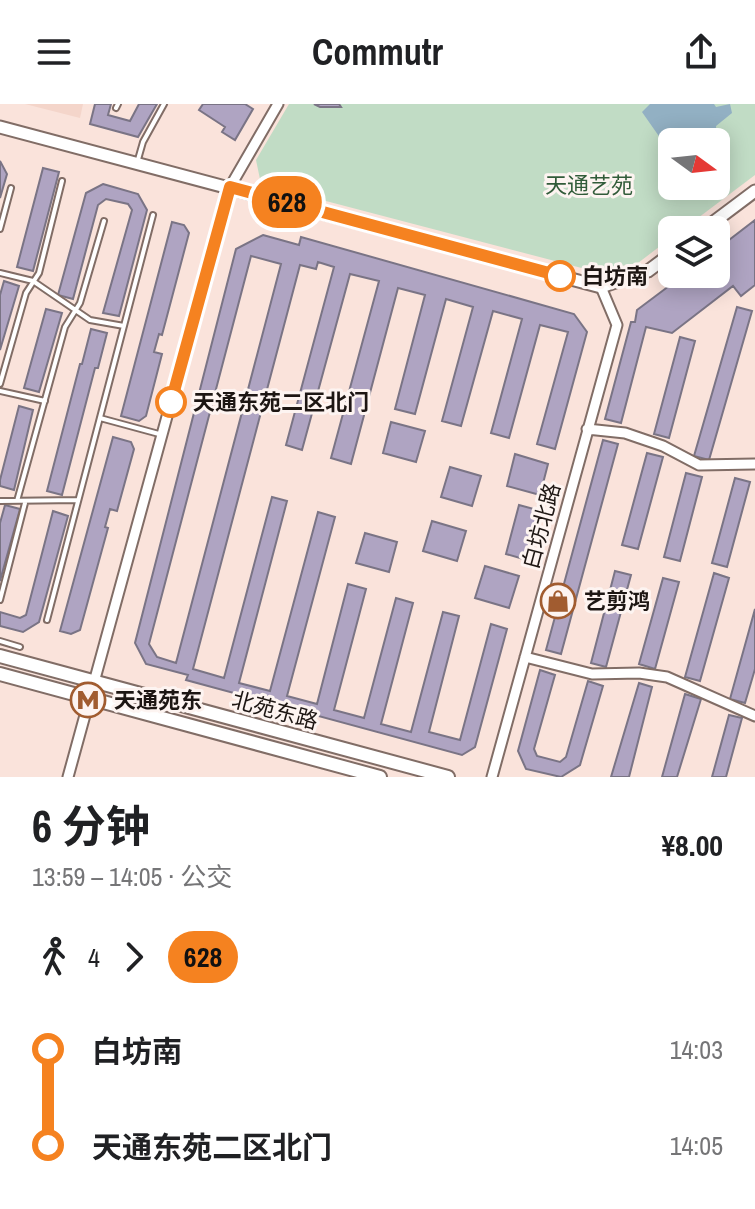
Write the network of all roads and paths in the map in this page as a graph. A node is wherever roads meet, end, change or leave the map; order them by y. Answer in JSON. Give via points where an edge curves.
{"nodes":[{"id":1,"x":164,"y":104,"type":"edge"},
{"id":2,"x":278,"y":104,"type":"edge"},
{"id":3,"x":0,"y":127,"type":"edge"},
{"id":4,"x":137,"y":163,"type":"junction"},
{"id":5,"x":62,"y":181,"type":"dead end"},
{"id":6,"x":230,"y":187,"type":"junction"},
{"id":7,"x":11,"y":188,"type":"dead end"},
{"id":8,"x":755,"y":191,"type":"edge"},
{"id":9,"x":153,"y":215,"type":"dead end"},
{"id":10,"x":722,"y":216,"type":"edge"},
{"id":11,"x":104,"y":221,"type":"dead end"},
{"id":12,"x":0,"y":229,"type":"edge"},
{"id":13,"x":658,"y":264,"type":"edge"},
{"id":14,"x":0,"y":273,"type":"edge"},
{"id":15,"x":33,"y":281,"type":"junction"},
{"id":16,"x":601,"y":287,"type":"junction"},
{"id":17,"x":75,"y":310,"type":"junction"},
{"id":18,"x":124,"y":326,"type":"junction"},
{"id":19,"x":0,"y":384,"type":"edge"},
{"id":20,"x":0,"y":391,"type":"edge"},
{"id":21,"x":45,"y":401,"type":"junction"},
{"id":22,"x":100,"y":418,"type":"junction"},
{"id":23,"x":587,"y":429,"type":"junction"},
{"id":24,"x":163,"y":435,"type":"junction"},
{"id":25,"x":755,"y":464,"type":"edge"},
{"id":26,"x":78,"y":500,"type":"junction"},
{"id":27,"x":0,"y":501,"type":"edge"},
{"id":28,"x":17,"y":501,"type":"junction"},
{"id":29,"x":25,"y":503,"type":"junction"},
{"id":30,"x":0,"y":600,"type":"edge"},
{"id":31,"x":47,"y":620,"type":"dead end"},
{"id":32,"x":0,"y":641,"type":"edge"},
{"id":33,"x":20,"y":647,"type":"dead end"},
{"id":34,"x":0,"y":656,"type":"edge"},
{"id":35,"x":525,"y":657,"type":"junction"},
{"id":36,"x":0,"y":674,"type":"edge"},
{"id":37,"x":95,"y":681,"type":"junction"},
{"id":38,"x":90,"y":699,"type":"junction"},
{"id":39,"x":755,"y":716,"type":"edge"},
{"id":40,"x":68,"y":777,"type":"edge"},
{"id":41,"x":380,"y":777,"type":"edge"},
{"id":42,"x":448,"y":777,"type":"edge"},
{"id":43,"x":492,"y":777,"type":"edge"}],
"edges":[{"from":1,"to":4,"type":"lane"},
{"from":2,"to":6,"type":"street"},
{"from":3,"to":4,"type":"street"},
{"from":4,"to":6,"type":"street"},
{"from":5,"to":15,"type":"lane"},
{"from":6,"to":16,"type":"street"},
{"from":6,"to":24,"type":"street"},
{"from":7,"to":12,"type":"lane"},
{"from":8,"to":10,"type":"street"},
{"from":9,"to":18,"type":"lane"},
{"from":11,"to":17,"type":"lane"},
{"from":13,"to":16,"type":"street"},
{"from":14,"to":15,"type":"lane"},
{"from":15,"to":17,"type":"lane"},
{"from":15,"to":19,"type":"lane"},
{"from":16,"to":23,"type":"street","name":"白坊北路","via":[[617,325]]},
{"from":17,"to":18,"type":"lane","via":[[90,320]]},
{"from":17,"to":21,"type":"lane","via":[[65,327]]},
{"from":18,"to":22,"type":"lane"},
{"from":20,"to":21,"type":"lane"},
{"from":21,"to":28,"type":"lane"},
{"from":22,"to":24,"type":"lane"},
{"from":22,"to":26,"type":"lane"},
{"from":23,"to":25,"type":"street","via":[[625,433],[699,465]]},
{"from":23,"to":35,"type":"street","name":"白坊北路"},
{"from":24,"to":37,"type":"street"},
{"from":26,"to":29,"type":"lane"},
{"from":26,"to":31,"type":"lane"},
{"from":27,"to":28,"type":"lane"},
{"from":28,"to":29,"type":"lane"},
{"from":29,"to":30,"type":"lane"},
{"from":32,"to":33,"type":"lane"},
{"from":34,"to":37,"type":"main road","name":"北苑东路"},
{"from":35,"to":39,"type":"street","via":[[592,674],[667,677]]},
{"from":35,"to":43,"type":"street","name":"白坊北路"},
{"from":36,"to":38,"type":"main road","name":"北苑东路"},
{"from":37,"to":38,"type":"street"},
{"from":37,"to":42,"type":"main road","name":"北苑东路"},
{"from":38,"to":40,"type":"street"},
{"from":38,"to":41,"type":"main road","name":"北苑东路"}]}
